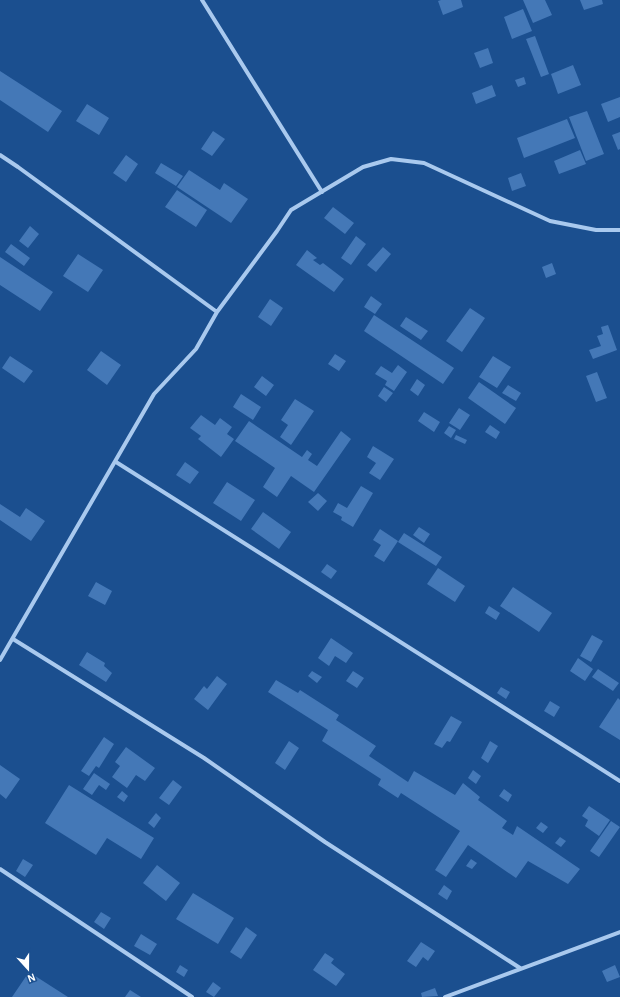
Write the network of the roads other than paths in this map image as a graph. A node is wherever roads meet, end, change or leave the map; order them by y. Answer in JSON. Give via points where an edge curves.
{"nodes":[{"id":1,"x":202,"y":0,"type":"edge"},
{"id":2,"x":0,"y":156,"type":"edge"},
{"id":3,"x":322,"y":192,"type":"junction"},
{"id":4,"x":620,"y":230,"type":"edge"},
{"id":5,"x":217,"y":312,"type":"junction"},
{"id":6,"x":116,"y":462,"type":"junction"},
{"id":7,"x":14,"y":639,"type":"junction"},
{"id":8,"x":0,"y":660,"type":"edge"},
{"id":9,"x":620,"y":781,"type":"edge"},
{"id":10,"x":0,"y":869,"type":"edge"},
{"id":11,"x":620,"y":932,"type":"edge"},
{"id":12,"x":520,"y":968,"type":"junction"},
{"id":13,"x":192,"y":997,"type":"edge"},
{"id":14,"x":445,"y":997,"type":"edge"}],
"edges":[{"from":1,"to":3,"type":"street"},
{"from":2,"to":5,"type":"street"},
{"from":3,"to":4,"type":"street","via":[[363,167],[391,159],[424,163],[550,221],[596,230]]},
{"from":3,"to":5,"type":"street","via":[[291,210]]},
{"from":5,"to":6,"type":"street","via":[[196,349],[154,394]]},
{"from":6,"to":7,"type":"street"},
{"from":6,"to":9,"type":"street"},
{"from":7,"to":8,"type":"street"},
{"from":7,"to":12,"type":"street","via":[[204,758],[325,842]]},
{"from":10,"to":13,"type":"street"},
{"from":11,"to":12,"type":"street"},
{"from":12,"to":14,"type":"street"}]}
